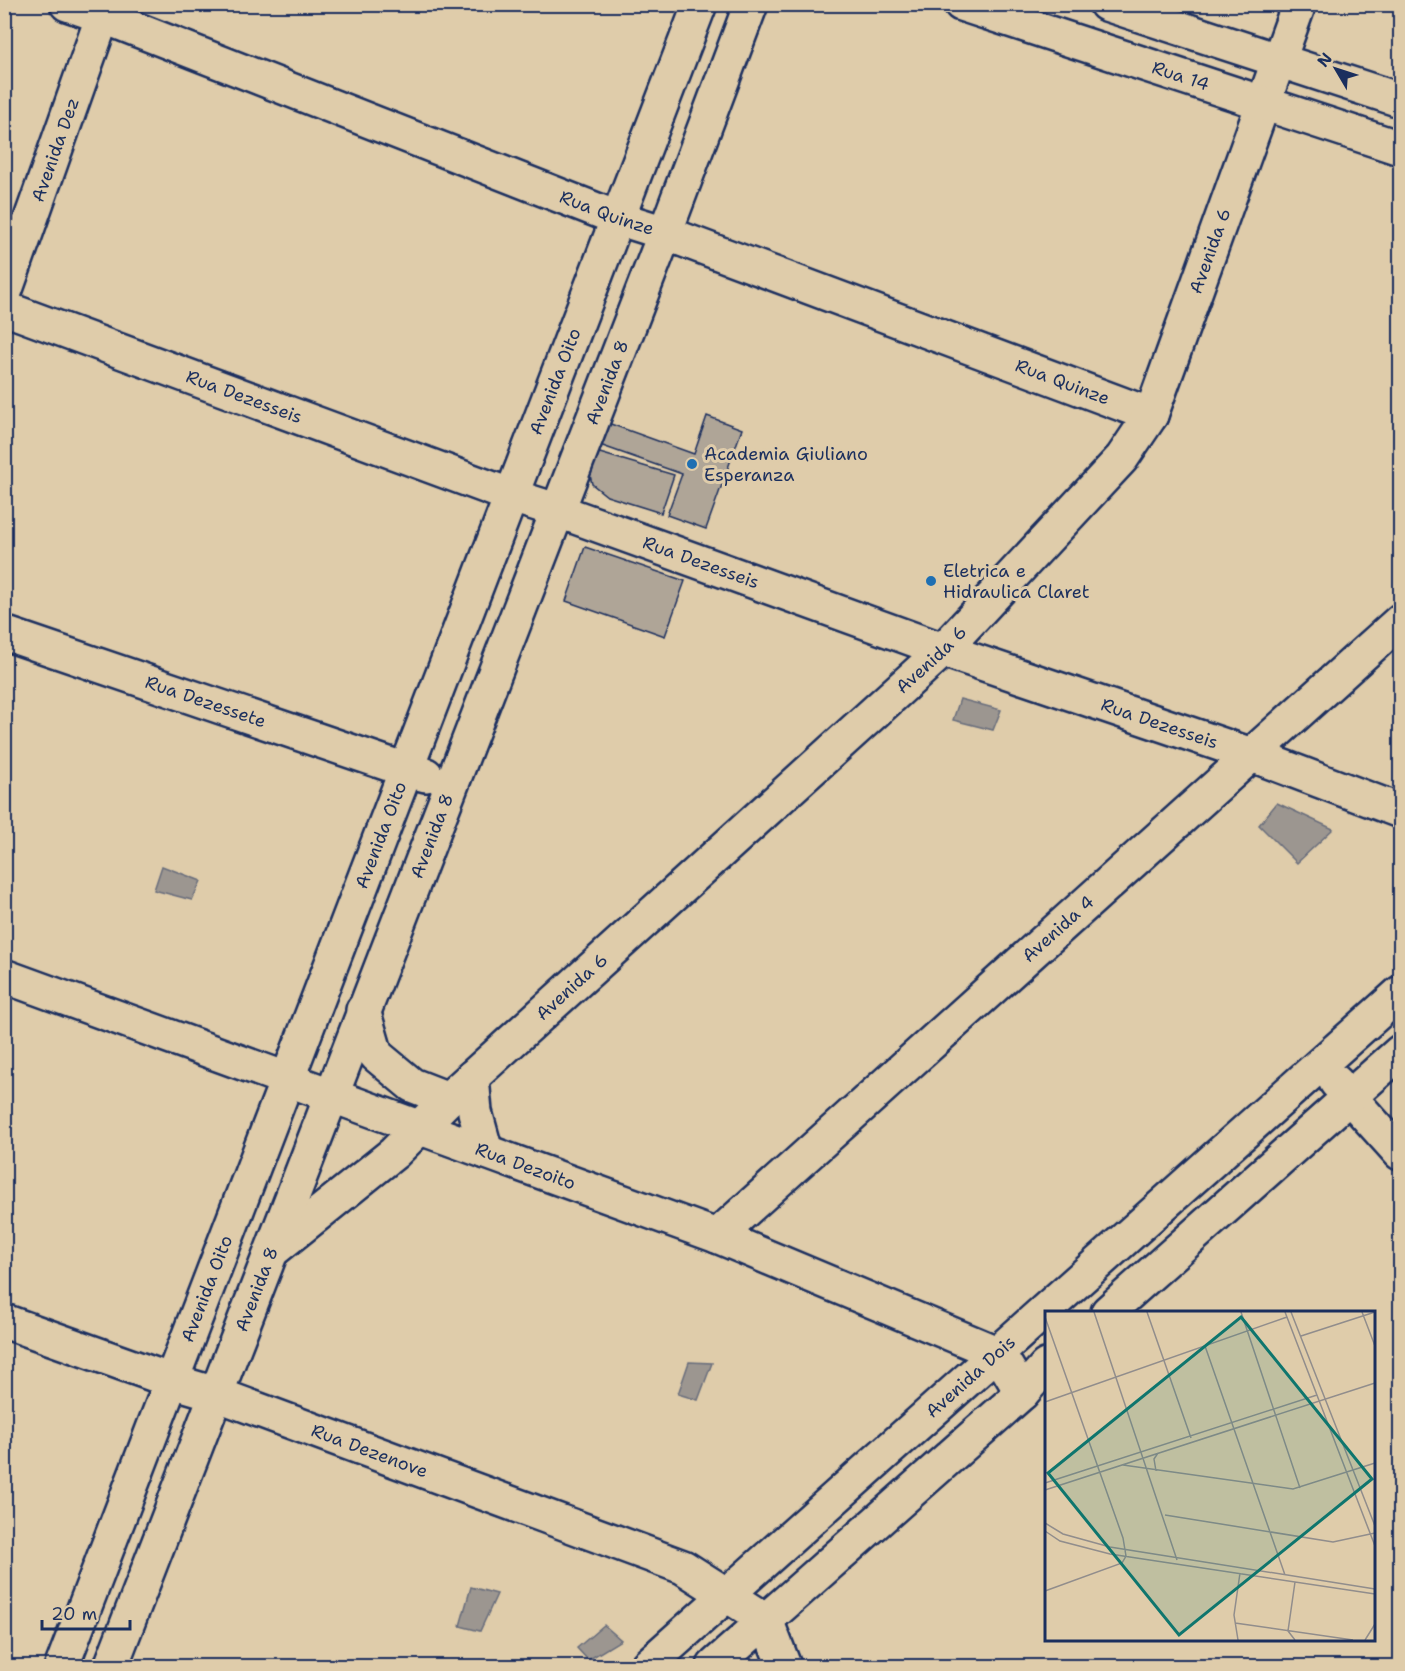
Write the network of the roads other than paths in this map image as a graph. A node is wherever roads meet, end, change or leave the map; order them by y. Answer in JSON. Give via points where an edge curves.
{"nodes":[{"id":1,"x":67,"y":4,"type":"edge"},
{"id":2,"x":700,"y":4,"type":"edge"},
{"id":3,"x":751,"y":4,"type":"edge"},
{"id":4,"x":961,"y":4,"type":"edge"},
{"id":5,"x":1106,"y":4,"type":"edge"},
{"id":6,"x":1299,"y":4,"type":"edge"},
{"id":7,"x":104,"y":10,"type":"edge"},
{"id":8,"x":1279,"y":61,"type":"junction"},
{"id":9,"x":1401,"y":100,"type":"edge"},
{"id":10,"x":1263,"y":104,"type":"junction"},
{"id":11,"x":1401,"y":148,"type":"edge"},
{"id":12,"x":617,"y":218,"type":"junction"},
{"id":13,"x":664,"y":233,"type":"junction"},
{"id":14,"x":4,"y":295,"type":"edge"},
{"id":15,"x":4,"y":308,"type":"edge"},
{"id":16,"x":1151,"y":415,"type":"junction"},
{"id":17,"x":512,"y":495,"type":"junction"},
{"id":18,"x":556,"y":510,"type":"junction"},
{"id":19,"x":1401,"y":621,"type":"edge"},
{"id":20,"x":4,"y":633,"type":"edge"},
{"id":21,"x":943,"y":650,"type":"junction"},
{"id":22,"x":1252,"y":755,"type":"junction"},
{"id":23,"x":406,"y":771,"type":"junction"},
{"id":24,"x":452,"y":781,"type":"junction"},
{"id":25,"x":1401,"y":811,"type":"edge"},
{"id":26,"x":4,"y":976,"type":"edge"},
{"id":27,"x":1401,"y":993,"type":"edge"},
{"id":28,"x":363,"y":1010,"type":"junction"},
{"id":29,"x":1401,"y":1052,"type":"edge"},
{"id":30,"x":1321,"y":1065,"type":"junction"},
{"id":31,"x":472,"y":1077,"type":"junction"},
{"id":32,"x":288,"y":1079,"type":"junction"},
{"id":33,"x":330,"y":1096,"type":"junction"},
{"id":34,"x":1349,"y":1098,"type":"junction"},
{"id":35,"x":448,"y":1099,"type":"junction"},
{"id":36,"x":420,"y":1128,"type":"junction"},
{"id":37,"x":486,"y":1152,"type":"junction"},
{"id":38,"x":1401,"y":1153,"type":"edge"},
{"id":39,"x":717,"y":1236,"type":"junction"},
{"id":40,"x":270,"y":1252,"type":"junction"},
{"id":41,"x":1058,"y":1311,"type":"edge"},
{"id":42,"x":1109,"y":1311,"type":"edge"},
{"id":43,"x":4,"y":1321,"type":"edge"},
{"id":44,"x":1041,"y":1327,"type":"edge"},
{"id":45,"x":999,"y":1354,"type":"junction"},
{"id":46,"x":1045,"y":1368,"type":"edge"},
{"id":47,"x":172,"y":1381,"type":"junction"},
{"id":48,"x":1022,"y":1393,"type":"junction"},
{"id":49,"x":216,"y":1394,"type":"junction"},
{"id":50,"x":727,"y":1597,"type":"junction"},
{"id":51,"x":766,"y":1620,"type":"junction"},
{"id":52,"x":62,"y":1666,"type":"edge"},
{"id":53,"x":111,"y":1666,"type":"edge"},
{"id":54,"x":647,"y":1666,"type":"edge"},
{"id":55,"x":714,"y":1666,"type":"edge"},
{"id":56,"x":784,"y":1666,"type":"edge"}],
"edges":[{"from":1,"to":7,"type":"street","name":"Rua Quinze"},
{"from":2,"to":12,"type":"street","name":"Avenida Oito"},
{"from":3,"to":13,"type":"street","name":"Avenida 8"},
{"from":4,"to":10,"type":"street","name":"Rua 14"},
{"from":5,"to":8,"type":"street"},
{"from":6,"to":8,"type":"street","name":"Avenida 6"},
{"from":7,"to":12,"type":"street","name":"Rua Quinze"},
{"from":7,"to":14,"type":"street","name":"Avenida Dez"},
{"from":8,"to":9,"type":"street"},
{"from":8,"to":10,"type":"street","name":"Avenida 6"},
{"from":10,"to":11,"type":"street","name":"Rua 14"},
{"from":10,"to":16,"type":"street","name":"Avenida 6"},
{"from":12,"to":13,"type":"street","name":"Rua Quinze"},
{"from":12,"to":17,"type":"street","name":"Avenida Oito"},
{"from":13,"to":16,"type":"street","name":"Rua Quinze"},
{"from":13,"to":18,"type":"street","name":"Avenida 8"},
{"from":15,"to":17,"type":"street","name":"Rua Dezesseis"},
{"from":16,"to":21,"type":"street","name":"Avenida 6","via":[[1122,458]]},
{"from":17,"to":18,"type":"street","name":"Rua Dezesseis"},
{"from":17,"to":23,"type":"street","name":"Avenida Oito"},
{"from":18,"to":21,"type":"street","name":"Rua Dezesseis"},
{"from":18,"to":24,"type":"street","name":"Avenida 8"},
{"from":19,"to":22,"type":"street","name":"Avenida 4"},
{"from":20,"to":23,"type":"street","name":"Rua Dezessete"},
{"from":21,"to":22,"type":"street","name":"Rua Dezesseis"},
{"from":21,"to":31,"type":"street","name":"Avenida 6"},
{"from":22,"to":25,"type":"street","name":"Rua Dezesseis"},
{"from":22,"to":39,"type":"street","name":"Avenida 4"},
{"from":23,"to":24,"type":"street","name":"Rua Dezessete"},
{"from":23,"to":32,"type":"street","name":"Avenida Oito"},
{"from":24,"to":28,"type":"street","name":"Avenida 8"},
{"from":26,"to":32,"type":"street","name":"Rua Dezoito"},
{"from":27,"to":30,"type":"street","name":"Avenida Dois"},
{"from":28,"to":33,"type":"street","name":"Avenida 8"},
{"from":28,"to":35,"type":"street","via":[[376,1055],[412,1085]]},
{"from":29,"to":34,"type":"street"},
{"from":30,"to":34,"type":"street"},
{"from":30,"to":41,"type":"street","name":"Avenida Dois"},
{"from":31,"to":35,"type":"street","name":"Avenida 6"},
{"from":31,"to":37,"type":"street"},
{"from":32,"to":33,"type":"street","name":"Rua Dezoito"},
{"from":32,"to":47,"type":"street","name":"Avenida Oito"},
{"from":33,"to":36,"type":"street","name":"Rua Dezoito"},
{"from":33,"to":40,"type":"street","name":"Avenida 8"},
{"from":34,"to":38,"type":"street"},
{"from":34,"to":42,"type":"street"},
{"from":35,"to":36,"type":"street","name":"Avenida 6"},
{"from":36,"to":37,"type":"street","name":"Rua Dezoito"},
{"from":36,"to":40,"type":"street","name":"Avenida 6"},
{"from":37,"to":39,"type":"street","name":"Rua Dezoito"},
{"from":39,"to":45,"type":"street","name":"Rua Dezoito"},
{"from":40,"to":49,"type":"street","name":"Avenida 8"},
{"from":43,"to":47,"type":"street","name":"Rua Dezenove"},
{"from":44,"to":45,"type":"street","name":"Avenida Dois"},
{"from":45,"to":48,"type":"street"},
{"from":45,"to":50,"type":"street","name":"Avenida Dois"},
{"from":46,"to":48,"type":"street"},
{"from":47,"to":49,"type":"street","name":"Rua Dezenove"},
{"from":47,"to":52,"type":"street","name":"Avenida Oito"},
{"from":48,"to":51,"type":"street"},
{"from":49,"to":50,"type":"street","name":"Rua Dezenove","via":[[683,1567]]},
{"from":49,"to":53,"type":"street","name":"Avenida 8"},
{"from":50,"to":51,"type":"street","name":"Rua Dezenove"},
{"from":50,"to":54,"type":"street","name":"Avenida Dois"},
{"from":51,"to":55,"type":"street"},
{"from":51,"to":56,"type":"street"}]}
